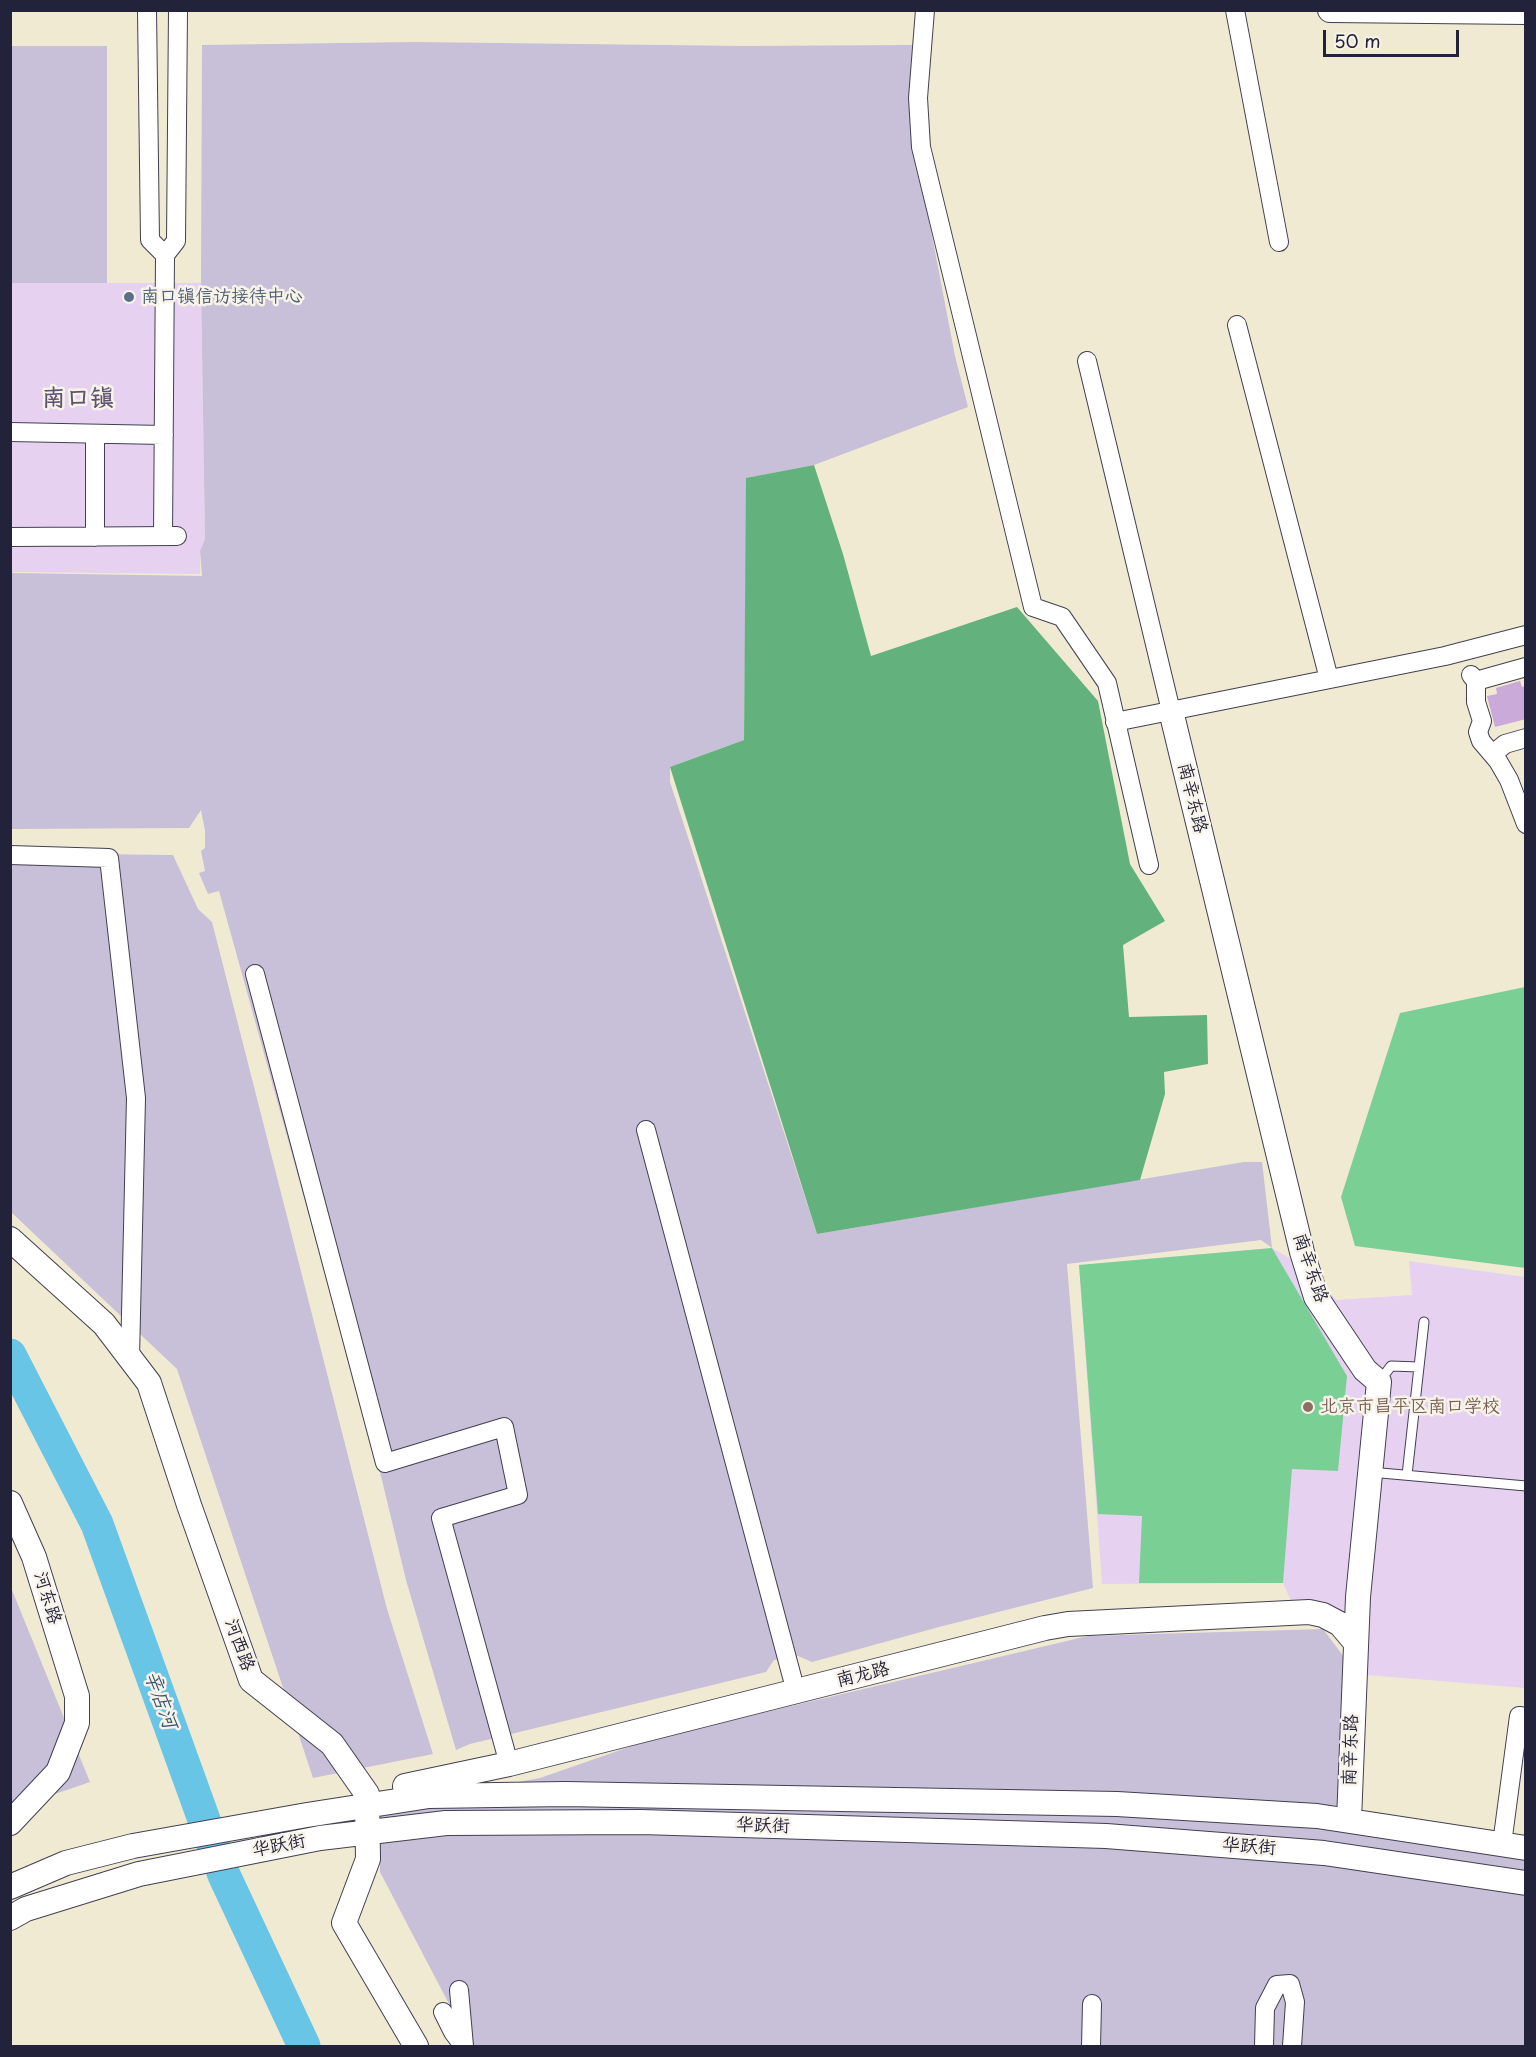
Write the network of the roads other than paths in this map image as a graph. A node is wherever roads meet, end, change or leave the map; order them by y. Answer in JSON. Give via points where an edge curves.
{"nodes":[{"id":1,"x":147,"y":10,"type":"edge"},
{"id":2,"x":178,"y":10,"type":"edge"},
{"id":3,"x":925,"y":10,"type":"edge"},
{"id":4,"x":1235,"y":10,"type":"edge"},
{"id":5,"x":1330,"y":10,"type":"edge"},
{"id":6,"x":1526,"y":12,"type":"edge"},
{"id":7,"x":1279,"y":242,"type":"dead end"},
{"id":8,"x":165,"y":255,"type":"junction"},
{"id":9,"x":1237,"y":325,"type":"dead end"},
{"id":10,"x":1087,"y":361,"type":"dead end"},
{"id":11,"x":10,"y":432,"type":"edge"},
{"id":12,"x":95,"y":434,"type":"junction"},
{"id":13,"x":164,"y":435,"type":"junction"},
{"id":14,"x":10,"y":537,"type":"edge"},
{"id":15,"x":95,"y":537,"type":"junction"},
{"id":16,"x":1526,"y":635,"type":"edge"},
{"id":17,"x":1526,"y":667,"type":"edge"},
{"id":18,"x":1329,"y":679,"type":"junction"},
{"id":19,"x":1171,"y":711,"type":"junction"},
{"id":20,"x":1115,"y":722,"type":"junction"},
{"id":21,"x":1526,"y":738,"type":"edge"},
{"id":22,"x":1493,"y":754,"type":"junction"},
{"id":23,"x":1526,"y":824,"type":"edge"},
{"id":24,"x":10,"y":855,"type":"edge"},
{"id":25,"x":1149,"y":864,"type":"dead end"},
{"id":26,"x":255,"y":974,"type":"dead end"},
{"id":27,"x":646,"y":1130,"type":"dead end"},
{"id":28,"x":10,"y":1239,"type":"edge"},
{"id":29,"x":1424,"y":1322,"type":"dead end"},
{"id":30,"x":130,"y":1357,"type":"junction"},
{"id":31,"x":1419,"y":1367,"type":"junction"},
{"id":32,"x":1379,"y":1382,"type":"junction"},
{"id":33,"x":1370,"y":1472,"type":"junction"},
{"id":34,"x":1407,"y":1475,"type":"junction"},
{"id":35,"x":1526,"y":1486,"type":"edge"},
{"id":36,"x":10,"y":1503,"type":"edge"},
{"id":37,"x":1356,"y":1643,"type":"junction"},
{"id":38,"x":796,"y":1692,"type":"junction"},
{"id":39,"x":1526,"y":1717,"type":"edge"},
{"id":40,"x":509,"y":1764,"type":"junction"},
{"id":41,"x":367,"y":1800,"type":"junction"},
{"id":42,"x":1349,"y":1821,"type":"junction"},
{"id":43,"x":10,"y":1823,"type":"edge"},
{"id":44,"x":368,"y":1832,"type":"junction"},
{"id":45,"x":1514,"y":1846,"type":"edge"},
{"id":46,"x":1526,"y":1883,"type":"edge"},
{"id":47,"x":10,"y":1887,"type":"edge"},
{"id":48,"x":10,"y":1918,"type":"edge"},
{"id":49,"x":459,"y":1990,"type":"dead end"},
{"id":50,"x":1092,"y":2004,"type":"dead end"},
{"id":51,"x":443,"y":2012,"type":"dead end"},
{"id":52,"x":416,"y":2046,"type":"edge"},
{"id":53,"x":463,"y":2046,"type":"edge"},
{"id":54,"x":1091,"y":2046,"type":"edge"},
{"id":55,"x":1264,"y":2046,"type":"edge"},
{"id":56,"x":1292,"y":2046,"type":"edge"}],
"edges":[{"from":1,"to":8,"type":"street","via":[[150,240]]},
{"from":2,"to":8,"type":"street","via":[[176,241]]},
{"from":3,"to":20,"type":"street","via":[[918,99],[921,147],[1033,608],[1062,617],[1107,683]]},
{"from":4,"to":7,"type":"street"},
{"from":5,"to":6,"type":"street"},
{"from":8,"to":13,"type":"street"},
{"from":9,"to":18,"type":"street"},
{"from":10,"to":19,"type":"street"},
{"from":11,"to":12,"type":"street"},
{"from":12,"to":13,"type":"street"},
{"from":12,"to":15,"type":"street"},
{"from":13,"to":15,"type":"street","via":[[170,536]]},
{"from":14,"to":15,"type":"street"},
{"from":16,"to":18,"type":"street"},
{"from":17,"to":22,"type":"street","via":[[1474,678],[1482,721],[1478,732]]},
{"from":18,"to":19,"type":"street"},
{"from":19,"to":20,"type":"street"},
{"from":19,"to":32,"type":"street","name":"南辛东路","via":[[1302,1252],[1316,1297],[1365,1370]]},
{"from":20,"to":25,"type":"street"},
{"from":21,"to":22,"type":"street","via":[[1505,744]]},
{"from":22,"to":23,"type":"street","via":[[1509,780]]},
{"from":24,"to":30,"type":"street","via":[[109,858],[135,1098]]},
{"from":26,"to":40,"type":"street","via":[[385,1463],[504,1427],[518,1495],[441,1518]]},
{"from":27,"to":38,"type":"street"},
{"from":28,"to":30,"type":"street","name":"河西路","via":[[104,1324]]},
{"from":29,"to":31,"type":"lane"},
{"from":30,"to":41,"type":"street","name":"河西路","via":[[149,1383],[251,1680],[332,1744]]},
{"from":31,"to":32,"type":"lane","via":[[1390,1366]]},
{"from":31,"to":34,"type":"lane"},
{"from":32,"to":33,"type":"street","name":"南辛东路"},
{"from":33,"to":34,"type":"lane"},
{"from":33,"to":37,"type":"street","name":"南辛东路"},
{"from":34,"to":35,"type":"lane"},
{"from":36,"to":43,"type":"street","name":"河东路","via":[[34,1557],[77,1696],[77,1723],[58,1772]]},
{"from":37,"to":38,"type":"street","name":"南龙路","via":[[1340,1624],[1309,1612],[1086,1622],[1045,1628]]},
{"from":37,"to":42,"type":"street","name":"南辛东路"},
{"from":38,"to":40,"type":"street","name":"南龙路"},
{"from":39,"to":45,"type":"street","via":[[1519,1716]]},
{"from":40,"to":41,"type":"street","name":"南龙路"},
{"from":41,"to":42,"type":"street","name":"华跃街","via":[[577,1794],[1117,1804]]},
{"from":41,"to":44,"type":"street"},
{"from":41,"to":47,"type":"street","name":"华跃街","via":[[307,1815],[133,1846],[66,1863]]},
{"from":42,"to":45,"type":"street","name":"华跃街"},
{"from":44,"to":46,"type":"street","name":"华跃街","via":[[446,1823],[641,1822],[1106,1836],[1324,1853]]},
{"from":44,"to":48,"type":"street","name":"华跃街","via":[[139,1874],[26,1909]]},
{"from":44,"to":52,"type":"street","via":[[368,1859],[344,1923]]},
{"from":49,"to":53,"type":"street"},
{"from":50,"to":54,"type":"street"},
{"from":51,"to":53,"type":"street"},
{"from":55,"to":56,"type":"street","via":[[1266,2008],[1276,1985],[1290,1984],[1295,2002]]}]}
